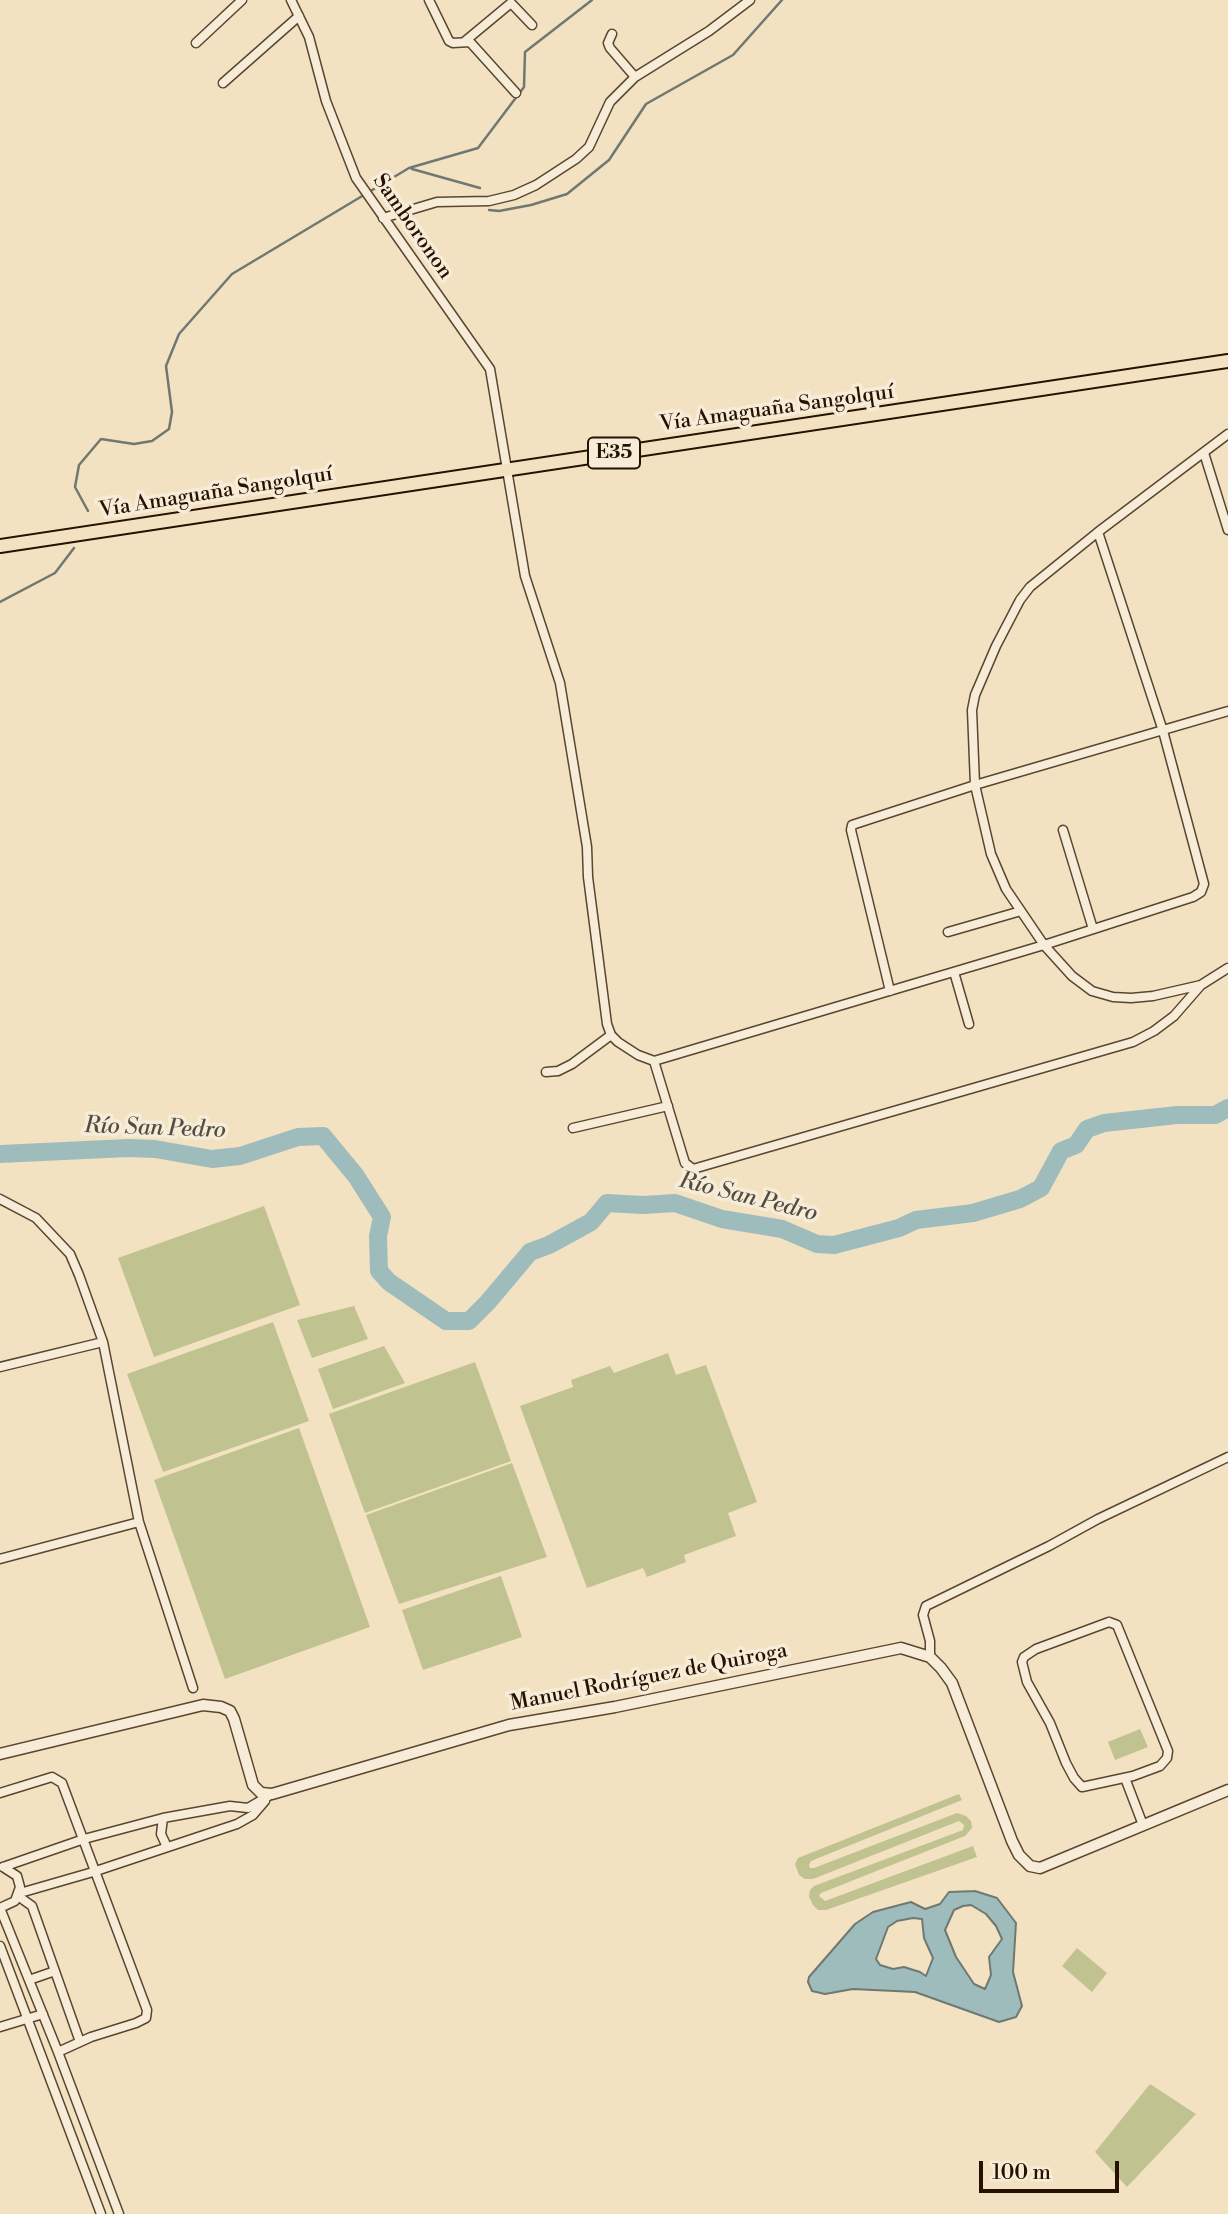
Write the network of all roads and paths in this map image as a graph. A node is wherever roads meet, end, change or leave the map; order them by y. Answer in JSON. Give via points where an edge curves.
{"nodes":[{"id":1,"x":242,"y":0,"type":"edge"},
{"id":2,"x":291,"y":0,"type":"edge"},
{"id":3,"x":429,"y":0,"type":"edge"},
{"id":4,"x":750,"y":0,"type":"edge"},
{"id":5,"x":299,"y":16,"type":"junction"},
{"id":6,"x":532,"y":25,"type":"dead end"},
{"id":7,"x":612,"y":34,"type":"dead end"},
{"id":8,"x":464,"y":42,"type":"junction"},
{"id":9,"x":197,"y":43,"type":"dead end"},
{"id":10,"x":635,"y":77,"type":"junction"},
{"id":11,"x":223,"y":83,"type":"dead end"},
{"id":12,"x":516,"y":93,"type":"dead end"},
{"id":13,"x":381,"y":215,"type":"junction"},
{"id":14,"x":1228,"y":361,"type":"edge"},
{"id":15,"x":1228,"y":433,"type":"edge"},
{"id":16,"x":1204,"y":453,"type":"junction"},
{"id":17,"x":506,"y":468,"type":"junction"},
{"id":18,"x":1228,"y":530,"type":"edge"},
{"id":19,"x":1098,"y":532,"type":"junction"},
{"id":20,"x":0,"y":546,"type":"edge"},
{"id":21,"x":1228,"y":711,"type":"edge"},
{"id":22,"x":1163,"y":731,"type":"junction"},
{"id":23,"x":975,"y":785,"type":"junction"},
{"id":24,"x":1063,"y":830,"type":"dead end"},
{"id":25,"x":1021,"y":911,"type":"junction"},
{"id":26,"x":1093,"y":929,"type":"junction"},
{"id":27,"x":948,"y":932,"type":"dead end"},
{"id":28,"x":1044,"y":945,"type":"junction"},
{"id":29,"x":1228,"y":968,"type":"edge"},
{"id":30,"x":954,"y":972,"type":"junction"},
{"id":31,"x":1201,"y":985,"type":"junction"},
{"id":32,"x":890,"y":991,"type":"junction"},
{"id":33,"x":970,"y":1024,"type":"dead end"},
{"id":34,"x":611,"y":1035,"type":"junction"},
{"id":35,"x":654,"y":1061,"type":"junction"},
{"id":36,"x":546,"y":1072,"type":"dead end"},
{"id":37,"x":668,"y":1106,"type":"junction"},
{"id":38,"x":573,"y":1128,"type":"dead end"},
{"id":39,"x":0,"y":1199,"type":"edge"},
{"id":40,"x":103,"y":1342,"type":"junction"},
{"id":41,"x":0,"y":1367,"type":"edge"},
{"id":42,"x":1228,"y":1457,"type":"edge"},
{"id":43,"x":139,"y":1522,"type":"junction"},
{"id":44,"x":0,"y":1559,"type":"edge"},
{"id":45,"x":930,"y":1657,"type":"junction"},
{"id":46,"x":193,"y":1689,"type":"dead end"},
{"id":47,"x":0,"y":1754,"type":"edge"},
{"id":48,"x":1125,"y":1778,"type":"junction"},
{"id":49,"x":1228,"y":1790,"type":"edge"},
{"id":50,"x":0,"y":1793,"type":"edge"},
{"id":51,"x":272,"y":1794,"type":"junction"},
{"id":52,"x":163,"y":1818,"type":"junction"},
{"id":53,"x":1143,"y":1825,"type":"junction"},
{"id":54,"x":84,"y":1839,"type":"junction"},
{"id":55,"x":167,"y":1847,"type":"junction"},
{"id":56,"x":1,"y":1867,"type":"edge"},
{"id":57,"x":93,"y":1871,"type":"junction"},
{"id":58,"x":19,"y":1894,"type":"junction"},
{"id":59,"x":0,"y":1908,"type":"edge"},
{"id":60,"x":0,"y":1946,"type":"edge"},
{"id":61,"x":55,"y":1971,"type":"junction"},
{"id":62,"x":29,"y":1980,"type":"junction"},
{"id":63,"x":43,"y":2014,"type":"junction"},
{"id":64,"x":26,"y":2018,"type":"junction"},
{"id":65,"x":0,"y":2028,"type":"edge"},
{"id":66,"x":80,"y":2042,"type":"junction"},
{"id":67,"x":58,"y":2052,"type":"junction"},
{"id":68,"x":66,"y":2071,"type":"junction"},
{"id":69,"x":49,"y":2078,"type":"junction"},
{"id":70,"x":101,"y":2214,"type":"edge"},
{"id":71,"x":120,"y":2214,"type":"edge"}],
"edges":[{"from":1,"to":9,"type":"street"},
{"from":2,"to":5,"type":"street","name":"Samboronon"},
{"from":3,"to":8,"type":"street","via":[[449,41]]},
{"from":4,"to":10,"type":"street"},
{"from":5,"to":11,"type":"street"},
{"from":5,"to":13,"type":"street","name":"Samboronon","via":[[356,178]]},
{"from":6,"to":8,"type":"street","via":[[512,3]]},
{"from":7,"to":10,"type":"street","via":[[610,48]]},
{"from":8,"to":12,"type":"street","via":[[476,47]]},
{"from":10,"to":13,"type":"street","via":[[610,103],[589,146],[536,185],[489,201],[437,202]]},
{"from":13,"to":17,"type":"street","name":"Samboronon","via":[[491,369]]},
{"from":14,"to":17,"type":"highway","name":"Vía Amaguaña Sangolquí","number":"E35"},
{"from":15,"to":16,"type":"street"},
{"from":16,"to":18,"type":"street"},
{"from":16,"to":19,"type":"street"},
{"from":17,"to":20,"type":"highway","name":"Vía Amaguaña Sangolquí","number":"E35"},
{"from":17,"to":34,"type":"street","name":"Samboronon","via":[[526,576],[560,683]]},
{"from":19,"to":22,"type":"street"},
{"from":19,"to":23,"type":"street","via":[[1030,587],[996,646],[972,709]]},
{"from":21,"to":22,"type":"street"},
{"from":22,"to":23,"type":"street"},
{"from":22,"to":26,"type":"street","via":[[1204,884],[1193,897]]},
{"from":23,"to":25,"type":"street","via":[[991,854]]},
{"from":23,"to":32,"type":"street","via":[[852,825]]},
{"from":24,"to":26,"type":"street"},
{"from":25,"to":27,"type":"street"},
{"from":25,"to":28,"type":"street"},
{"from":26,"to":28,"type":"street"},
{"from":28,"to":30,"type":"street"},
{"from":28,"to":31,"type":"street","via":[[1091,991],[1113,997],[1153,996]]},
{"from":29,"to":31,"type":"street"},
{"from":30,"to":32,"type":"street"},
{"from":30,"to":33,"type":"street"},
{"from":31,"to":37,"type":"street","via":[[1174,1016],[1133,1042],[693,1169],[685,1163]]},
{"from":32,"to":35,"type":"street"},
{"from":34,"to":35,"type":"street"},
{"from":34,"to":36,"type":"street","via":[[572,1064]]},
{"from":35,"to":37,"type":"street"},
{"from":37,"to":38,"type":"street"},
{"from":39,"to":40,"type":"street","via":[[36,1217],[70,1254]]},
{"from":40,"to":41,"type":"street"},
{"from":40,"to":43,"type":"street"},
{"from":42,"to":45,"type":"street","via":[[926,1606],[923,1615]]},
{"from":43,"to":44,"type":"street"},
{"from":43,"to":46,"type":"street"},
{"from":45,"to":51,"type":"street","name":"Manuel Rodríguez de Quiroga","via":[[901,1648],[509,1726]]},
{"from":45,"to":53,"type":"street","via":[[952,1683],[1012,1841],[1025,1863],[1040,1868]]},
{"from":47,"to":51,"type":"street","via":[[203,1705],[221,1707],[234,1719],[253,1785],[261,1793]]},
{"from":48,"to":48,"type":"street","via":[[1078,1784],[1027,1682],[1024,1657],[1109,1622],[1117,1625],[1168,1751],[1160,1766]]},
{"from":48,"to":53,"type":"street"},
{"from":49,"to":53,"type":"street"},
{"from":50,"to":54,"type":"street","via":[[56,1778]]},
{"from":51,"to":52,"type":"street","via":[[248,1808],[230,1806]]},
{"from":51,"to":55,"type":"street","via":[[253,1815],[237,1824]]},
{"from":52,"to":54,"type":"street"},
{"from":52,"to":55,"type":"street","via":[[161,1834]]},
{"from":54,"to":56,"type":"street"},
{"from":54,"to":57,"type":"street"},
{"from":55,"to":57,"type":"street"},
{"from":56,"to":58,"type":"street","via":[[17,1876]]},
{"from":57,"to":58,"type":"street"},
{"from":57,"to":66,"type":"street","via":[[147,2017]]},
{"from":58,"to":59,"type":"street","via":[[11,1905]]},
{"from":58,"to":61,"type":"street","via":[[32,1906]]},
{"from":59,"to":62,"type":"street"},
{"from":60,"to":64,"type":"street"},
{"from":61,"to":62,"type":"street"},
{"from":61,"to":66,"type":"street"},
{"from":62,"to":63,"type":"street"},
{"from":63,"to":64,"type":"street"},
{"from":63,"to":67,"type":"street"},
{"from":64,"to":65,"type":"street"},
{"from":64,"to":69,"type":"street"},
{"from":66,"to":67,"type":"street"},
{"from":67,"to":68,"type":"street"},
{"from":68,"to":69,"type":"street"},
{"from":68,"to":71,"type":"street"},
{"from":69,"to":70,"type":"street"}]}
